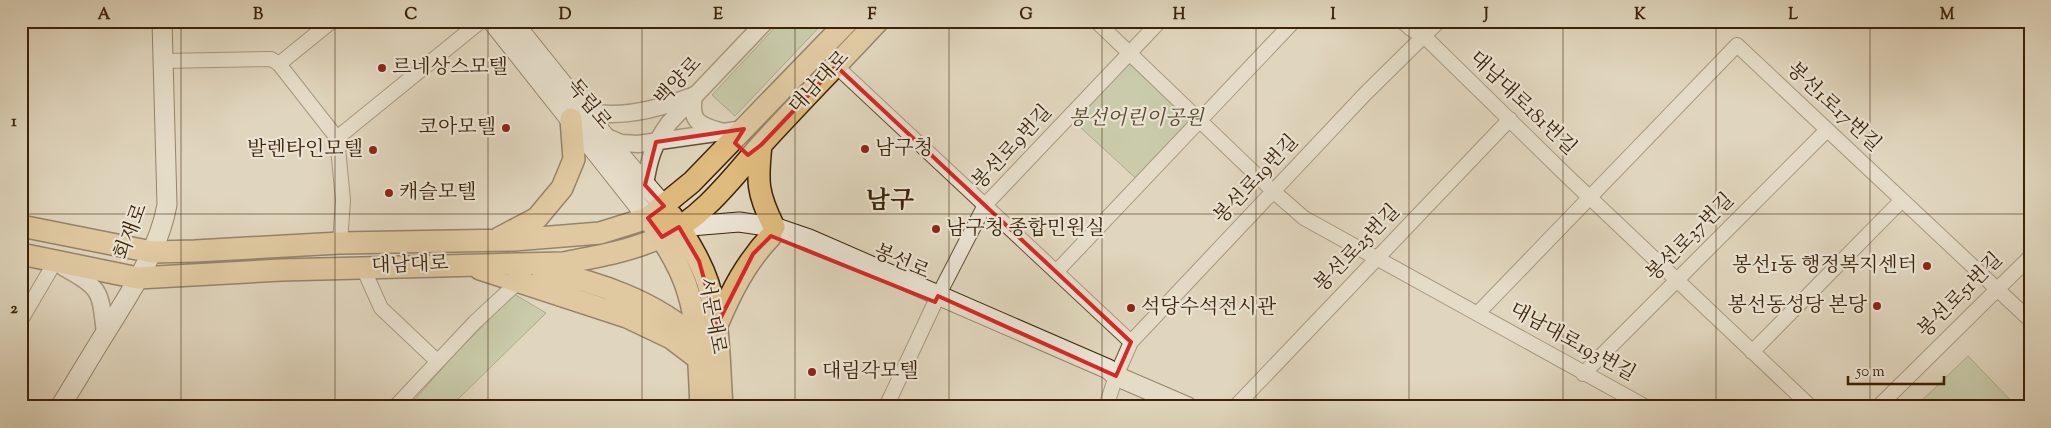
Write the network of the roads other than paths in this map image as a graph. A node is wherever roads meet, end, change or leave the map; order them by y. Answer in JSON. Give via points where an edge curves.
{"nodes":[{"id":1,"x":162,"y":21,"type":"edge"},
{"id":2,"x":332,"y":21,"type":"edge"},
{"id":3,"x":481,"y":21,"type":"edge"},
{"id":4,"x":492,"y":21,"type":"edge"},
{"id":5,"x":512,"y":21,"type":"edge"},
{"id":6,"x":766,"y":21,"type":"edge"},
{"id":7,"x":848,"y":21,"type":"edge"},
{"id":8,"x":878,"y":21,"type":"edge"},
{"id":9,"x":1096,"y":21,"type":"edge"},
{"id":10,"x":1160,"y":21,"type":"edge"},
{"id":11,"x":1294,"y":21,"type":"edge"},
{"id":12,"x":1402,"y":21,"type":"edge"},
{"id":13,"x":1439,"y":21,"type":"edge"},
{"id":14,"x":1424,"y":36,"type":"junction"},
{"id":15,"x":1130,"y":53,"type":"junction"},
{"id":16,"x":162,"y":61,"type":"junction"},
{"id":17,"x":279,"y":64,"type":"junction"},
{"id":18,"x":836,"y":66,"type":"junction"},
{"id":19,"x":694,"y":95,"type":"junction"},
{"id":20,"x":577,"y":115,"type":"junction"},
{"id":21,"x":1510,"y":119,"type":"junction"},
{"id":22,"x":1200,"y":121,"type":"junction"},
{"id":23,"x":1827,"y":130,"type":"junction"},
{"id":24,"x":736,"y":131,"type":"junction"},
{"id":25,"x":604,"y":136,"type":"junction"},
{"id":26,"x":337,"y":138,"type":"junction"},
{"id":27,"x":656,"y":142,"type":"junction"},
{"id":28,"x":761,"y":145,"type":"junction"},
{"id":29,"x":645,"y":184,"type":"junction"},
{"id":30,"x":1274,"y":191,"type":"junction"},
{"id":31,"x":1590,"y":197,"type":"junction"},
{"id":32,"x":1902,"y":200,"type":"junction"},
{"id":33,"x":985,"y":205,"type":"junction"},
{"id":34,"x":656,"y":212,"type":"junction"},
{"id":35,"x":21,"y":226,"type":"edge"},
{"id":36,"x":773,"y":231,"type":"junction"},
{"id":37,"x":675,"y":234,"type":"junction"},
{"id":38,"x":494,"y":241,"type":"junction"},
{"id":39,"x":340,"y":243,"type":"junction"},
{"id":40,"x":152,"y":252,"type":"junction"},
{"id":41,"x":21,"y":254,"type":"edge"},
{"id":42,"x":1378,"y":257,"type":"junction"},
{"id":43,"x":2030,"y":257,"type":"edge"},
{"id":44,"x":55,"y":262,"type":"junction"},
{"id":45,"x":363,"y":268,"type":"junction"},
{"id":46,"x":1056,"y":272,"type":"junction"},
{"id":47,"x":514,"y":273,"type":"junction"},
{"id":48,"x":138,"y":278,"type":"junction"},
{"id":49,"x":1677,"y":281,"type":"junction"},
{"id":50,"x":1996,"y":289,"type":"junction"},
{"id":51,"x":936,"y":299,"type":"junction"},
{"id":52,"x":1478,"y":313,"type":"junction"},
{"id":53,"x":21,"y":320,"type":"edge"},
{"id":54,"x":2030,"y":320,"type":"edge"},
{"id":55,"x":716,"y":325,"type":"junction"},
{"id":56,"x":105,"y":334,"type":"junction"},
{"id":57,"x":1131,"y":342,"type":"junction"},
{"id":58,"x":698,"y":350,"type":"junction"},
{"id":59,"x":1752,"y":352,"type":"junction"},
{"id":60,"x":437,"y":361,"type":"junction"},
{"id":61,"x":1583,"y":374,"type":"junction"},
{"id":62,"x":1114,"y":375,"type":"junction"},
{"id":63,"x":60,"y":407,"type":"edge"},
{"id":64,"x":394,"y":407,"type":"edge"},
{"id":65,"x":701,"y":407,"type":"edge"},
{"id":66,"x":722,"y":407,"type":"edge"},
{"id":67,"x":886,"y":407,"type":"edge"},
{"id":68,"x":1106,"y":407,"type":"edge"},
{"id":69,"x":1188,"y":407,"type":"edge"},
{"id":70,"x":1235,"y":407,"type":"edge"},
{"id":71,"x":1646,"y":407,"type":"edge"},
{"id":72,"x":1811,"y":407,"type":"edge"},
{"id":73,"x":1878,"y":407,"type":"edge"}],
"edges":[{"from":1,"to":16,"type":"main road","name":"회재로"},
{"from":2,"to":17,"type":"street"},
{"from":3,"to":26,"type":"street"},
{"from":4,"to":20,"type":"main road","name":"독립로"},
{"from":5,"to":20,"type":"main road","name":"독립로"},
{"from":6,"to":19,"type":"street","name":"백양로"},
{"from":7,"to":24,"type":"main road","name":"대남대로"},
{"from":8,"to":18,"type":"main road","name":"대남대로"},
{"from":9,"to":15,"type":"street","name":"대남대로193번길"},
{"from":10,"to":15,"type":"street","name":"봉선로9번길"},
{"from":11,"to":22,"type":"street"},
{"from":12,"to":14,"type":"street","name":"대남대로181번길"},
{"from":13,"to":14,"type":"street","name":"봉선로19번길"},
{"from":14,"to":21,"type":"street","name":"대남대로181번길"},
{"from":14,"to":30,"type":"street","name":"봉선로19번길"},
{"from":15,"to":22,"type":"street","name":"대남대로193번길"},
{"from":15,"to":33,"type":"street","name":"봉선로9번길"},
{"from":16,"to":17,"type":"street","via":[[271,59]]},
{"from":16,"to":40,"type":"main road","name":"회재로","via":[[167,205],[163,226]]},
{"from":17,"to":26,"type":"street"},
{"from":18,"to":28,"type":"main road","name":"대남대로"},
{"from":18,"to":33,"type":"street"},
{"from":19,"to":20,"type":"street","name":"독립로","via":[[639,112]]},
{"from":19,"to":24,"type":"street","via":[[692,110],[696,120],[706,128]]},
{"from":19,"to":27,"type":"street","name":"백양로"},
{"from":20,"to":25,"type":"main road","name":"독립로"},
{"from":20,"to":34,"type":"main road","name":"독립로"},
{"from":20,"to":38,"type":"main road","via":[[574,159],[562,188],[537,218]]},
{"from":21,"to":31,"type":"street","name":"대남대로181번길"},
{"from":21,"to":42,"type":"street","name":"봉선로25번길"},
{"from":22,"to":30,"type":"street","name":"대남대로193번길"},
{"from":22,"to":46,"type":"street"},
{"from":23,"to":31,"type":"street","name":"봉선1로17번길","via":[[1736,45]]},
{"from":23,"to":32,"type":"street","name":"봉선1로17번길"},
{"from":23,"to":49,"type":"street","name":"봉선로37번길"},
{"from":24,"to":27,"type":"street"},
{"from":24,"to":28,"type":"main road","via":[[737,145],[745,152],[751,153]]},
{"from":24,"to":34,"type":"main road","name":"대남대로","via":[[692,182]]},
{"from":25,"to":27,"type":"street","via":[[621,143]]},
{"from":25,"to":29,"type":"main road","name":"독립로"},
{"from":26,"to":39,"type":"street","via":[[342,200]]},
{"from":27,"to":29,"type":"street","name":"백양로"},
{"from":28,"to":36,"type":"main road","via":[[758,177],[762,204]]},
{"from":28,"to":37,"type":"main road","name":"대남대로","via":[[727,184]]},
{"from":29,"to":34,"type":"main road","name":"독립로"},
{"from":30,"to":42,"type":"street","name":"대남대로193번길","via":[[1304,218]]},
{"from":30,"to":57,"type":"street","name":"봉선로19번길"},
{"from":31,"to":49,"type":"street","name":"대남대로181번길"},
{"from":31,"to":52,"type":"street","name":"대남대로193번길"},
{"from":32,"to":50,"type":"street","name":"봉선1로17번길"},
{"from":32,"to":59,"type":"street"},
{"from":33,"to":46,"type":"street"},
{"from":33,"to":51,"type":"street","name":"봉선로9번길"},
{"from":34,"to":37,"type":"main road","name":"서문대로"},
{"from":34,"to":38,"type":"main road","name":"대남대로","via":[[600,233]]},
{"from":35,"to":40,"type":"main road","name":"대남대로"},
{"from":36,"to":37,"type":"main road","name":"봉선로"},
{"from":36,"to":51,"type":"main road","name":"봉선로","via":[[809,239]]},
{"from":36,"to":55,"type":"main road","via":[[753,254]]},
{"from":37,"to":47,"type":"main road","name":"대남대로","via":[[604,256]]},
{"from":37,"to":55,"type":"main road","name":"서문대로","via":[[699,261],[708,284]]},
{"from":37,"to":58,"type":"main road","name":"서문대로","via":[[674,256],[688,292]]},
{"from":38,"to":39,"type":"main road","name":"대남대로"},
{"from":39,"to":40,"type":"main road","name":"대남대로"},
{"from":40,"to":48,"type":"main road","name":"회재로"},
{"from":41,"to":44,"type":"main road","name":"대남대로"},
{"from":42,"to":52,"type":"street","name":"대남대로193번길"},
{"from":42,"to":70,"type":"street","name":"봉선로25번길"},
{"from":43,"to":50,"type":"street","name":"봉선로51번길"},
{"from":44,"to":48,"type":"main road","name":"대남대로"},
{"from":44,"to":53,"type":"street"},
{"from":44,"to":56,"type":"street","via":[[91,283],[99,294]]},
{"from":45,"to":47,"type":"main road","name":"대남대로","via":[[465,265]]},
{"from":45,"to":48,"type":"main road","name":"대남대로"},
{"from":45,"to":60,"type":"street","via":[[381,308]]},
{"from":46,"to":57,"type":"street"},
{"from":47,"to":58,"type":"main road","via":[[570,276],[633,298],[680,324]]},
{"from":47,"to":60,"type":"street"},
{"from":48,"to":56,"type":"main road","name":"회재로"},
{"from":49,"to":59,"type":"street","name":"대남대로181번길"},
{"from":49,"to":61,"type":"street","name":"봉선로37번길"},
{"from":50,"to":54,"type":"street","name":"봉선1로17번길"},
{"from":50,"to":73,"type":"street","name":"봉선로51번길"},
{"from":51,"to":62,"type":"main road","name":"봉선로","via":[[1012,337],[1106,375]]},
{"from":51,"to":67,"type":"street","name":"봉선로9번길"},
{"from":52,"to":61,"type":"street","name":"대남대로193번길"},
{"from":55,"to":66,"type":"main road","name":"서문대로"},
{"from":56,"to":63,"type":"main road","name":"회재로"},
{"from":57,"to":62,"type":"street","name":"봉선로19번길"},
{"from":58,"to":65,"type":"main road","name":"서문대로"},
{"from":59,"to":72,"type":"street","name":"대남대로181번길"},
{"from":60,"to":64,"type":"street"},
{"from":61,"to":71,"type":"street","name":"대남대로193번길"},
{"from":62,"to":68,"type":"street","name":"봉선로19번길"},
{"from":62,"to":69,"type":"main road","name":"봉선로"}]}
